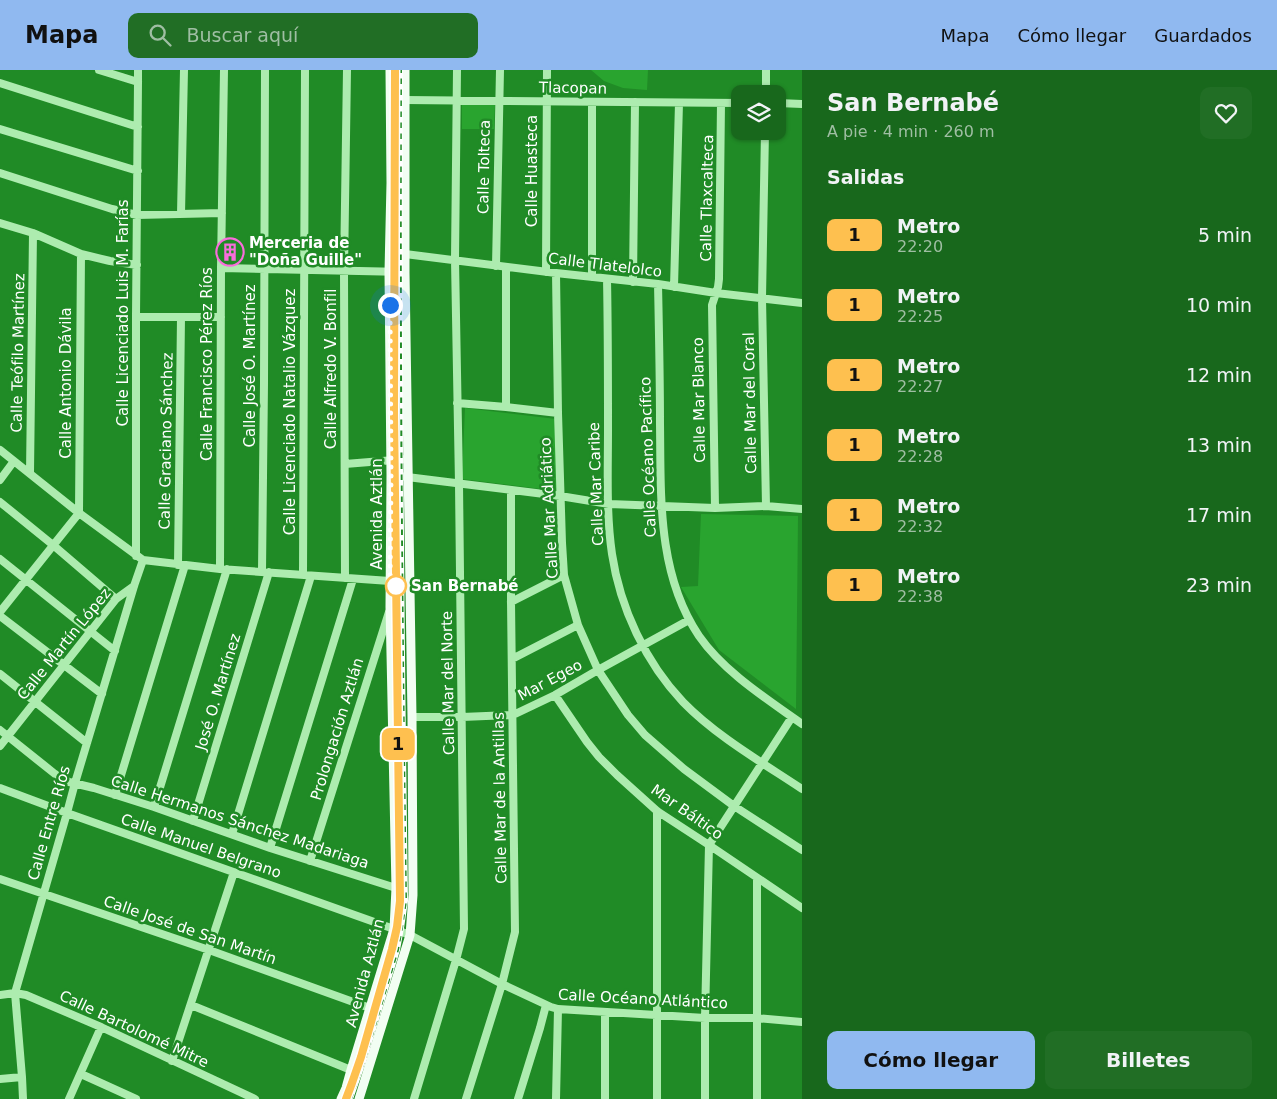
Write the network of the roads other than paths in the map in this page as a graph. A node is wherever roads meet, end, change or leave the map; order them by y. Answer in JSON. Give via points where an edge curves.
{"nodes":[{"id":1,"x":99,"y":70,"type":"edge"},
{"id":2,"x":138,"y":70,"type":"edge"},
{"id":3,"x":184,"y":70,"type":"edge"},
{"id":4,"x":224,"y":70,"type":"edge"},
{"id":5,"x":265,"y":70,"type":"edge"},
{"id":6,"x":306,"y":70,"type":"edge"},
{"id":7,"x":347,"y":70,"type":"edge"},
{"id":8,"x":390,"y":70,"type":"edge"},
{"id":9,"x":405,"y":70,"type":"edge"},
{"id":10,"x":457,"y":70,"type":"edge"},
{"id":11,"x":500,"y":70,"type":"edge"},
{"id":12,"x":547,"y":70,"type":"edge"},
{"id":13,"x":766,"y":70,"type":"edge"},
{"id":14,"x":138,"y":82,"type":"junction"},
{"id":15,"x":0,"y":84,"type":"edge"},
{"id":16,"x":766,"y":85,"type":"edge"},
{"id":17,"x":405,"y":100,"type":"junction"},
{"id":18,"x":457,"y":100,"type":"junction"},
{"id":19,"x":546,"y":101,"type":"junction"},
{"id":20,"x":500,"y":102,"type":"junction"},
{"id":21,"x":592,"y":102,"type":"junction"},
{"id":22,"x":635,"y":102,"type":"junction"},
{"id":23,"x":679,"y":103,"type":"junction"},
{"id":24,"x":721,"y":103,"type":"junction"},
{"id":25,"x":731,"y":103,"type":"edge"},
{"id":26,"x":786,"y":103,"type":"edge"},
{"id":27,"x":802,"y":104,"type":"edge"},
{"id":28,"x":138,"y":127,"type":"junction"},
{"id":29,"x":0,"y":129,"type":"edge"},
{"id":30,"x":765,"y":140,"type":"edge"},
{"id":31,"x":138,"y":171,"type":"junction"},
{"id":32,"x":0,"y":173,"type":"edge"},
{"id":33,"x":222,"y":213,"type":"junction"},
{"id":34,"x":137,"y":214,"type":"junction"},
{"id":35,"x":182,"y":214,"type":"junction"},
{"id":36,"x":0,"y":223,"type":"edge"},
{"id":37,"x":33,"y":233,"type":"junction"},
{"id":38,"x":81,"y":254,"type":"junction"},
{"id":39,"x":390,"y":254,"type":"junction"},
{"id":40,"x":405,"y":254,"type":"junction"},
{"id":41,"x":455,"y":260,"type":"junction"},
{"id":42,"x":137,"y":265,"type":"junction"},
{"id":43,"x":496,"y":266,"type":"junction"},
{"id":44,"x":506,"y":266,"type":"junction"},
{"id":45,"x":221,"y":268,"type":"junction"},
{"id":46,"x":264,"y":269,"type":"junction"},
{"id":47,"x":305,"y":270,"type":"junction"},
{"id":48,"x":344,"y":271,"type":"junction"},
{"id":49,"x":389,"y":272,"type":"junction"},
{"id":50,"x":405,"y":272,"type":"junction"},
{"id":51,"x":546,"y":272,"type":"junction"},
{"id":52,"x":556,"y":273,"type":"junction"},
{"id":53,"x":592,"y":277,"type":"junction"},
{"id":54,"x":608,"y":279,"type":"junction"},
{"id":55,"x":633,"y":282,"type":"junction"},
{"id":56,"x":658,"y":284,"type":"junction"},
{"id":57,"x":674,"y":287,"type":"junction"},
{"id":58,"x":716,"y":293,"type":"junction"},
{"id":59,"x":762,"y":298,"type":"junction"},
{"id":60,"x":802,"y":302,"type":"edge"},
{"id":61,"x":136,"y":317,"type":"junction"},
{"id":62,"x":180,"y":317,"type":"junction"},
{"id":63,"x":221,"y":317,"type":"junction"},
{"id":64,"x":458,"y":403,"type":"junction"},
{"id":65,"x":506,"y":407,"type":"junction"},
{"id":66,"x":558,"y":413,"type":"junction"},
{"id":67,"x":0,"y":450,"type":"edge"},
{"id":68,"x":391,"y":460,"type":"junction"},
{"id":69,"x":407,"y":460,"type":"junction"},
{"id":70,"x":14,"y":461,"type":"junction"},
{"id":71,"x":345,"y":464,"type":"junction"},
{"id":72,"x":30,"y":473,"type":"junction"},
{"id":73,"x":391,"y":475,"type":"junction"},
{"id":74,"x":407,"y":477,"type":"junction"},
{"id":75,"x":0,"y":480,"type":"edge"},
{"id":76,"x":460,"y":484,"type":"junction"},
{"id":77,"x":511,"y":490,"type":"junction"},
{"id":78,"x":560,"y":496,"type":"junction"},
{"id":79,"x":0,"y":502,"type":"edge"},
{"id":80,"x":609,"y":504,"type":"junction"},
{"id":81,"x":661,"y":506,"type":"junction"},
{"id":82,"x":766,"y":506,"type":"junction"},
{"id":83,"x":715,"y":508,"type":"junction"},
{"id":84,"x":802,"y":509,"type":"edge"},
{"id":85,"x":79,"y":513,"type":"junction"},
{"id":86,"x":53,"y":545,"type":"junction"},
{"id":87,"x":139,"y":558,"type":"junction"},
{"id":88,"x":0,"y":559,"type":"edge"},
{"id":89,"x":182,"y":565,"type":"junction"},
{"id":90,"x":224,"y":569,"type":"junction"},
{"id":91,"x":266,"y":572,"type":"junction"},
{"id":92,"x":307,"y":575,"type":"junction"},
{"id":93,"x":564,"y":576,"type":"junction"},
{"id":94,"x":349,"y":578,"type":"junction"},
{"id":95,"x":25,"y":580,"type":"junction"},
{"id":96,"x":390,"y":582,"type":"junction"},
{"id":97,"x":134,"y":586,"type":"junction"},
{"id":98,"x":116,"y":599,"type":"junction"},
{"id":99,"x":511,"y":602,"type":"junction"},
{"id":100,"x":390,"y":607,"type":"junction"},
{"id":101,"x":0,"y":612,"type":"edge"},
{"id":102,"x":0,"y":616,"type":"edge"},
{"id":103,"x":689,"y":620,"type":"junction"},
{"id":104,"x":578,"y":624,"type":"junction"},
{"id":105,"x":90,"y":632,"type":"junction"},
{"id":106,"x":642,"y":646,"type":"junction"},
{"id":107,"x":115,"y":651,"type":"junction"},
{"id":108,"x":512,"y":659,"type":"junction"},
{"id":109,"x":64,"y":666,"type":"junction"},
{"id":110,"x":598,"y":670,"type":"junction"},
{"id":111,"x":0,"y":674,"type":"edge"},
{"id":112,"x":102,"y":694,"type":"junction"},
{"id":113,"x":555,"y":695,"type":"junction"},
{"id":114,"x":35,"y":702,"type":"junction"},
{"id":115,"x":512,"y":715,"type":"junction"},
{"id":116,"x":412,"y":717,"type":"junction"},
{"id":117,"x":462,"y":717,"type":"junction"},
{"id":118,"x":792,"y":717,"type":"junction"},
{"id":119,"x":802,"y":724,"type":"edge"},
{"id":120,"x":0,"y":730,"type":"edge"},
{"id":121,"x":8,"y":736,"type":"junction"},
{"id":122,"x":87,"y":743,"type":"junction"},
{"id":123,"x":0,"y":746,"type":"edge"},
{"id":124,"x":762,"y":762,"type":"junction"},
{"id":125,"x":75,"y":783,"type":"junction"},
{"id":126,"x":0,"y":788,"type":"edge"},
{"id":127,"x":802,"y":789,"type":"edge"},
{"id":128,"x":115,"y":795,"type":"junction"},
{"id":129,"x":734,"y":806,"type":"junction"},
{"id":130,"x":154,"y":807,"type":"junction"},
{"id":131,"x":657,"y":812,"type":"junction"},
{"id":132,"x":67,"y":813,"type":"junction"},
{"id":133,"x":193,"y":821,"type":"junction"},
{"id":134,"x":232,"y":834,"type":"junction"},
{"id":135,"x":709,"y":845,"type":"junction"},
{"id":136,"x":270,"y":848,"type":"junction"},
{"id":137,"x":802,"y":850,"type":"edge"},
{"id":138,"x":310,"y":861,"type":"junction"},
{"id":139,"x":234,"y":872,"type":"junction"},
{"id":140,"x":757,"y":878,"type":"junction"},
{"id":141,"x":0,"y":879,"type":"edge"},
{"id":142,"x":396,"y":888,"type":"junction"},
{"id":143,"x":44,"y":893,"type":"junction"},
{"id":144,"x":802,"y":908,"type":"edge"},
{"id":145,"x":394,"y":929,"type":"junction"},
{"id":146,"x":410,"y":935,"type":"junction"},
{"id":147,"x":209,"y":950,"type":"junction"},
{"id":148,"x":456,"y":960,"type":"junction"},
{"id":149,"x":502,"y":984,"type":"junction"},
{"id":150,"x":15,"y":993,"type":"junction"},
{"id":151,"x":0,"y":995,"type":"edge"},
{"id":152,"x":191,"y":1005,"type":"junction"},
{"id":153,"x":546,"y":1005,"type":"junction"},
{"id":154,"x":370,"y":1008,"type":"junction"},
{"id":155,"x":558,"y":1009,"type":"junction"},
{"id":156,"x":606,"y":1012,"type":"junction"},
{"id":157,"x":657,"y":1015,"type":"junction"},
{"id":158,"x":705,"y":1018,"type":"junction"},
{"id":159,"x":756,"y":1018,"type":"junction"},
{"id":160,"x":802,"y":1022,"type":"edge"},
{"id":161,"x":101,"y":1027,"type":"junction"},
{"id":162,"x":540,"y":1028,"type":"junction"},
{"id":163,"x":557,"y":1031,"type":"junction"},
{"id":164,"x":172,"y":1061,"type":"junction"},
{"id":165,"x":352,"y":1070,"type":"junction"},
{"id":166,"x":81,"y":1074,"type":"junction"},
{"id":167,"x":22,"y":1077,"type":"junction"},
{"id":168,"x":0,"y":1079,"type":"edge"},
{"id":169,"x":23,"y":1099,"type":"edge"},
{"id":170,"x":69,"y":1099,"type":"edge"},
{"id":171,"x":136,"y":1099,"type":"edge"},
{"id":172,"x":254,"y":1099,"type":"edge"},
{"id":173,"x":340,"y":1099,"type":"edge"},
{"id":174,"x":359,"y":1099,"type":"edge"},
{"id":175,"x":414,"y":1099,"type":"edge"},
{"id":176,"x":466,"y":1099,"type":"edge"},
{"id":177,"x":518,"y":1099,"type":"edge"},
{"id":178,"x":556,"y":1099,"type":"edge"},
{"id":179,"x":605,"y":1099,"type":"edge"},
{"id":180,"x":657,"y":1099,"type":"edge"},
{"id":181,"x":705,"y":1099,"type":"edge"},
{"id":182,"x":757,"y":1099,"type":"edge"}],
"edges":[{"from":1,"to":14,"type":"street"},
{"from":2,"to":14,"type":"street","name":"Calle Licenciado Luis M. Farías"},
{"from":3,"to":35,"type":"street"},
{"from":4,"to":33,"type":"street","name":"Calle Francisco Pérez Ríos"},
{"from":5,"to":46,"type":"street","name":"Calle José O. Martínez"},
{"from":6,"to":47,"type":"street","name":"Calle Licenciado Natalio Vázquez"},
{"from":7,"to":48,"type":"street","name":"Calle Alfredo V. Bonfil"},
{"from":8,"to":39,"type":"main road","name":"Avenida Aztlán"},
{"from":9,"to":17,"type":"main road","name":"Avenida Aztlán"},
{"from":10,"to":18,"type":"street","name":"Calle Mar del Norte"},
{"from":11,"to":20,"type":"street","name":"Calle Tolteca"},
{"from":12,"to":19,"type":"street","name":"Calle Huasteca"},
{"from":13,"to":16,"type":"street"},
{"from":14,"to":28,"type":"street","name":"Calle Licenciado Luis M. Farías"},
{"from":15,"to":28,"type":"street"},
{"from":17,"to":18,"type":"street","name":"Tlacopan"},
{"from":17,"to":40,"type":"main road","name":"Avenida Aztlán"},
{"from":18,"to":20,"type":"street","name":"Tlacopan"},
{"from":18,"to":41,"type":"street","name":"Calle Mar del Norte"},
{"from":19,"to":20,"type":"street","name":"Tlacopan"},
{"from":19,"to":21,"type":"street","name":"Tlacopan"},
{"from":19,"to":51,"type":"street","name":"Calle Huasteca"},
{"from":20,"to":43,"type":"street","name":"Calle Tolteca"},
{"from":21,"to":22,"type":"street","name":"Tlacopan"},
{"from":21,"to":53,"type":"street"},
{"from":22,"to":23,"type":"street","name":"Tlacopan"},
{"from":22,"to":55,"type":"street"},
{"from":23,"to":24,"type":"street","name":"Tlacopan"},
{"from":23,"to":57,"type":"street"},
{"from":24,"to":25,"type":"street","name":"Tlacopan"},
{"from":24,"to":58,"type":"street","name":"Calle Tlaxcalteca","via":[[720,280]]},
{"from":26,"to":27,"type":"street"},
{"from":28,"to":31,"type":"street","name":"Calle Licenciado Luis M. Farías"},
{"from":29,"to":31,"type":"street"},
{"from":30,"to":59,"type":"street","name":"Calle Mar del Coral"},
{"from":31,"to":34,"type":"street","name":"Calle Licenciado Luis M. Farías"},
{"from":32,"to":34,"type":"street"},
{"from":33,"to":35,"type":"street"},
{"from":33,"to":45,"type":"street","name":"Calle Francisco Pérez Ríos"},
{"from":34,"to":35,"type":"street"},
{"from":34,"to":42,"type":"street","name":"Calle Licenciado Luis M. Farías"},
{"from":36,"to":37,"type":"street"},
{"from":37,"to":38,"type":"street"},
{"from":37,"to":72,"type":"street","name":"Calle Teófilo Martínez"},
{"from":38,"to":42,"type":"street"},
{"from":38,"to":85,"type":"street","name":"Calle Antonio Dávila"},
{"from":39,"to":40,"type":"street","name":"Calle Tlatelolco"},
{"from":39,"to":49,"type":"main road","name":"Avenida Aztlán"},
{"from":40,"to":41,"type":"street","name":"Calle Tlatelolco"},
{"from":40,"to":50,"type":"main road","name":"Avenida Aztlán"},
{"from":41,"to":43,"type":"street","name":"Calle Tlatelolco"},
{"from":41,"to":64,"type":"street","name":"Calle Mar del Norte"},
{"from":42,"to":61,"type":"street","name":"Calle Licenciado Luis M. Farías"},
{"from":43,"to":44,"type":"street","name":"Calle Tlatelolco"},
{"from":44,"to":51,"type":"street","name":"Calle Tlatelolco"},
{"from":44,"to":65,"type":"street"},
{"from":45,"to":46,"type":"street"},
{"from":45,"to":63,"type":"street","name":"Calle Francisco Pérez Ríos"},
{"from":46,"to":47,"type":"street"},
{"from":46,"to":91,"type":"street","name":"Calle José O. Martínez"},
{"from":47,"to":48,"type":"street"},
{"from":47,"to":92,"type":"street","name":"Calle Licenciado Natalio Vázquez"},
{"from":48,"to":49,"type":"street"},
{"from":48,"to":71,"type":"street","name":"Calle Alfredo V. Bonfil"},
{"from":49,"to":50,"type":"street"},
{"from":49,"to":68,"type":"main road","name":"Avenida Aztlán"},
{"from":50,"to":69,"type":"main road","name":"Avenida Aztlán"},
{"from":51,"to":52,"type":"street","name":"Calle Tlatelolco"},
{"from":52,"to":53,"type":"street","name":"Calle Tlatelolco"},
{"from":52,"to":66,"type":"street","name":"Calle Mar Adriático"},
{"from":53,"to":54,"type":"street","name":"Calle Tlatelolco"},
{"from":54,"to":55,"type":"street","name":"Calle Tlatelolco"},
{"from":54,"to":80,"type":"street","name":"Calle Mar Caribe"},
{"from":55,"to":56,"type":"street","name":"Calle Tlatelolco"},
{"from":56,"to":57,"type":"street","name":"Calle Tlatelolco"},
{"from":56,"to":81,"type":"street","name":"Calle Océano Pacífico"},
{"from":57,"to":58,"type":"street","name":"Calle Tlatelolco"},
{"from":58,"to":59,"type":"street","name":"Calle Tlatelolco"},
{"from":58,"to":83,"type":"street","name":"Calle Mar Blanco","via":[[712,305]]},
{"from":59,"to":60,"type":"street","name":"Calle Tlatelolco"},
{"from":59,"to":82,"type":"street","name":"Calle Mar del Coral"},
{"from":61,"to":62,"type":"street"},
{"from":61,"to":87,"type":"street","name":"Calle Licenciado Luis M. Farías"},
{"from":62,"to":63,"type":"street"},
{"from":62,"to":89,"type":"street","name":"Calle Graciano Sánchez"},
{"from":63,"to":90,"type":"street","name":"Calle Francisco Pérez Ríos"},
{"from":64,"to":65,"type":"street"},
{"from":64,"to":76,"type":"street","name":"Calle Mar del Norte"},
{"from":65,"to":66,"type":"street"},
{"from":66,"to":78,"type":"street","name":"Calle Mar Adriático"},
{"from":67,"to":70,"type":"street"},
{"from":68,"to":69,"type":"street"},
{"from":68,"to":71,"type":"street"},
{"from":68,"to":73,"type":"main road","name":"Avenida Aztlán"},
{"from":69,"to":74,"type":"main road","name":"Avenida Aztlán"},
{"from":70,"to":72,"type":"street"},
{"from":70,"to":75,"type":"street"},
{"from":71,"to":94,"type":"street","name":"Calle Alfredo V. Bonfil"},
{"from":72,"to":85,"type":"street"},
{"from":73,"to":74,"type":"street"},
{"from":73,"to":96,"type":"main road","name":"Avenida Aztlán"},
{"from":74,"to":76,"type":"street"},
{"from":74,"to":116,"type":"main road","name":"Avenida Aztlán"},
{"from":76,"to":77,"type":"street"},
{"from":76,"to":117,"type":"street","name":"Calle Mar del Norte"},
{"from":77,"to":78,"type":"street"},
{"from":77,"to":99,"type":"street","name":"Calle Mar de la Antillas"},
{"from":78,"to":80,"type":"street"},
{"from":78,"to":93,"type":"street","name":"Calle Mar Adriático"},
{"from":79,"to":86,"type":"street"},
{"from":80,"to":81,"type":"street"},
{"from":80,"to":106,"type":"street","name":"Calle Mar Caribe","via":[[612,555]]},
{"from":81,"to":83,"type":"street"},
{"from":81,"to":103,"type":"street","name":"Calle Océano Pacífico","via":[[672,579]]},
{"from":82,"to":83,"type":"street"},
{"from":82,"to":84,"type":"street"},
{"from":85,"to":86,"type":"street"},
{"from":85,"to":87,"type":"street"},
{"from":86,"to":95,"type":"street"},
{"from":86,"to":98,"type":"street"},
{"from":87,"to":89,"type":"street"},
{"from":87,"to":97,"type":"street","name":"Calle Entre Ríos"},
{"from":88,"to":95,"type":"street"},
{"from":89,"to":90,"type":"street"},
{"from":89,"to":128,"type":"street","name":"Calle Graciano Sánchez"},
{"from":90,"to":91,"type":"street"},
{"from":90,"to":130,"type":"street","name":"Calle Francisco Pérez Ríos"},
{"from":91,"to":92,"type":"street"},
{"from":91,"to":133,"type":"street","name":"José O. Martínez"},
{"from":92,"to":94,"type":"street"},
{"from":92,"to":134,"type":"street","name":"Calle Licenciado Natalio Vázquez"},
{"from":93,"to":99,"type":"street"},
{"from":93,"to":104,"type":"street","name":"Calle Mar Adriático"},
{"from":94,"to":96,"type":"street"},
{"from":94,"to":136,"type":"street","name":"Calle Alfredo V. Bonfil"},
{"from":95,"to":101,"type":"street"},
{"from":95,"to":105,"type":"street"},
{"from":96,"to":100,"type":"main road","name":"Avenida Aztlán"},
{"from":97,"to":98,"type":"street","name":"Calle Martín López"},
{"from":97,"to":107,"type":"street","name":"Calle Entre Ríos"},
{"from":98,"to":105,"type":"street","name":"Calle Martín López"},
{"from":99,"to":108,"type":"street","name":"Calle Mar de la Antillas"},
{"from":100,"to":138,"type":"street","name":"Prolongación Aztlán"},
{"from":100,"to":142,"type":"main road","name":"Avenida Aztlán"},
{"from":102,"to":109,"type":"street"},
{"from":103,"to":106,"type":"street","name":"Mar Egeo"},
{"from":103,"to":118,"type":"street","name":"Calle Océano Pacífico","via":[[700,638],[738,677]]},
{"from":104,"to":108,"type":"street"},
{"from":104,"to":110,"type":"street","name":"Calle Mar Adriático"},
{"from":105,"to":107,"type":"street"},
{"from":105,"to":109,"type":"street","name":"Calle Martín López"},
{"from":106,"to":110,"type":"street","name":"Mar Egeo"},
{"from":106,"to":124,"type":"street","name":"Calle Mar Caribe","via":[[684,702],[724,736]]},
{"from":107,"to":112,"type":"street","name":"Calle Entre Ríos"},
{"from":108,"to":115,"type":"street","name":"Calle Mar de la Antillas"},
{"from":109,"to":112,"type":"street"},
{"from":109,"to":114,"type":"street","name":"Calle Martín López"},
{"from":110,"to":113,"type":"street","name":"Mar Egeo"},
{"from":110,"to":129,"type":"street","name":"Calle Mar Adriático","via":[[645,734],[684,770]]},
{"from":111,"to":114,"type":"street"},
{"from":112,"to":122,"type":"street","name":"Calle Entre Ríos"},
{"from":113,"to":115,"type":"street","name":"Mar Egeo"},
{"from":113,"to":131,"type":"street","name":"Mar Báltico","via":[[600,757]]},
{"from":114,"to":121,"type":"street","name":"Calle Martín López"},
{"from":114,"to":122,"type":"street"},
{"from":115,"to":117,"type":"street","name":"Mar Egeo"},
{"from":115,"to":149,"type":"street","name":"Calle Mar de la Antillas","via":[[516,932]]},
{"from":116,"to":117,"type":"street","name":"Mar Egeo"},
{"from":116,"to":146,"type":"main road","name":"Avenida Aztlán","via":[[413,894]]},
{"from":117,"to":148,"type":"street","name":"Calle Mar del Norte","via":[[465,907],[464,929]]},
{"from":118,"to":119,"type":"street","name":"Calle Océano Pacífico"},
{"from":118,"to":124,"type":"street"},
{"from":120,"to":121,"type":"street","name":"Calle Hermanos Sánchez Madariaga"},
{"from":121,"to":123,"type":"street","name":"Calle Martín López"},
{"from":121,"to":125,"type":"street","name":"Calle Hermanos Sánchez Madariaga","via":[[55,774]]},
{"from":122,"to":125,"type":"street","name":"Calle Entre Ríos"},
{"from":124,"to":127,"type":"street","name":"Calle Mar Caribe"},
{"from":124,"to":129,"type":"street"},
{"from":125,"to":128,"type":"street","name":"Calle Hermanos Sánchez Madariaga"},
{"from":125,"to":132,"type":"street","name":"Calle Entre Ríos"},
{"from":126,"to":132,"type":"street","name":"Calle Manuel Belgrano"},
{"from":128,"to":130,"type":"street","name":"Calle Hermanos Sánchez Madariaga"},
{"from":129,"to":135,"type":"street"},
{"from":129,"to":137,"type":"street","name":"Calle Mar Adriático"},
{"from":130,"to":133,"type":"street","name":"Calle Hermanos Sánchez Madariaga"},
{"from":131,"to":135,"type":"street","name":"Mar Báltico"},
{"from":131,"to":157,"type":"street"},
{"from":132,"to":139,"type":"street","name":"Calle Manuel Belgrano"},
{"from":132,"to":143,"type":"street","name":"Calle Entre Ríos"},
{"from":133,"to":134,"type":"street","name":"Calle Hermanos Sánchez Madariaga"},
{"from":134,"to":136,"type":"street","name":"Calle Hermanos Sánchez Madariaga"},
{"from":135,"to":140,"type":"street","name":"Mar Báltico"},
{"from":135,"to":158,"type":"street"},
{"from":136,"to":138,"type":"street","name":"Calle Hermanos Sánchez Madariaga"},
{"from":138,"to":142,"type":"street","name":"Calle Hermanos Sánchez Madariaga"},
{"from":139,"to":145,"type":"street","name":"Calle Manuel Belgrano"},
{"from":139,"to":147,"type":"street"},
{"from":140,"to":144,"type":"street","name":"Mar Báltico"},
{"from":140,"to":159,"type":"street"},
{"from":141,"to":143,"type":"street","name":"Calle José de San Martín"},
{"from":142,"to":145,"type":"main road","name":"Avenida Aztlán"},
{"from":143,"to":147,"type":"street","name":"Calle José de San Martín"},
{"from":143,"to":150,"type":"street","name":"Calle Entre Ríos"},
{"from":145,"to":146,"type":"street","name":"Calle Manuel Belgrano"},
{"from":145,"to":154,"type":"main road","name":"Avenida Aztlán"},
{"from":146,"to":148,"type":"street","name":"Calle Océano Atlántico"},
{"from":146,"to":174,"type":"main road","name":"Avenida Aztlán"},
{"from":147,"to":152,"type":"street"},
{"from":147,"to":154,"type":"street","name":"Calle José de San Martín"},
{"from":148,"to":149,"type":"street","name":"Calle Océano Atlántico"},
{"from":148,"to":175,"type":"street","name":"Calle Mar del Norte"},
{"from":149,"to":153,"type":"street","name":"Calle Océano Atlántico"},
{"from":149,"to":176,"type":"street","name":"Calle Mar de la Antillas"},
{"from":150,"to":151,"type":"street","name":"Calle Bartolomé Mitre"},
{"from":150,"to":161,"type":"street","name":"Calle Bartolomé Mitre"},
{"from":150,"to":167,"type":"street","name":"Calle Entre Ríos"},
{"from":152,"to":164,"type":"street"},
{"from":152,"to":165,"type":"street"},
{"from":153,"to":155,"type":"street","name":"Calle Océano Atlántico"},
{"from":153,"to":162,"type":"street"},
{"from":154,"to":165,"type":"main road","name":"Avenida Aztlán"},
{"from":155,"to":156,"type":"street","name":"Calle Océano Atlántico"},
{"from":155,"to":163,"type":"street"},
{"from":156,"to":157,"type":"street","name":"Calle Océano Atlántico"},
{"from":156,"to":179,"type":"street"},
{"from":157,"to":158,"type":"street","name":"Calle Océano Atlántico"},
{"from":157,"to":180,"type":"street"},
{"from":158,"to":159,"type":"street","name":"Calle Océano Atlántico"},
{"from":158,"to":181,"type":"street"},
{"from":159,"to":160,"type":"street","name":"Calle Océano Atlántico"},
{"from":159,"to":182,"type":"street"},
{"from":161,"to":164,"type":"street","name":"Calle Bartolomé Mitre"},
{"from":161,"to":166,"type":"street"},
{"from":162,"to":163,"type":"street"},
{"from":162,"to":177,"type":"street"},
{"from":163,"to":178,"type":"street"},
{"from":164,"to":172,"type":"street","name":"Calle Bartolomé Mitre"},
{"from":165,"to":173,"type":"main road","name":"Avenida Aztlán"},
{"from":166,"to":170,"type":"street"},
{"from":166,"to":171,"type":"street"},
{"from":167,"to":168,"type":"street"},
{"from":167,"to":169,"type":"street","name":"Calle Entre Ríos"}]}
